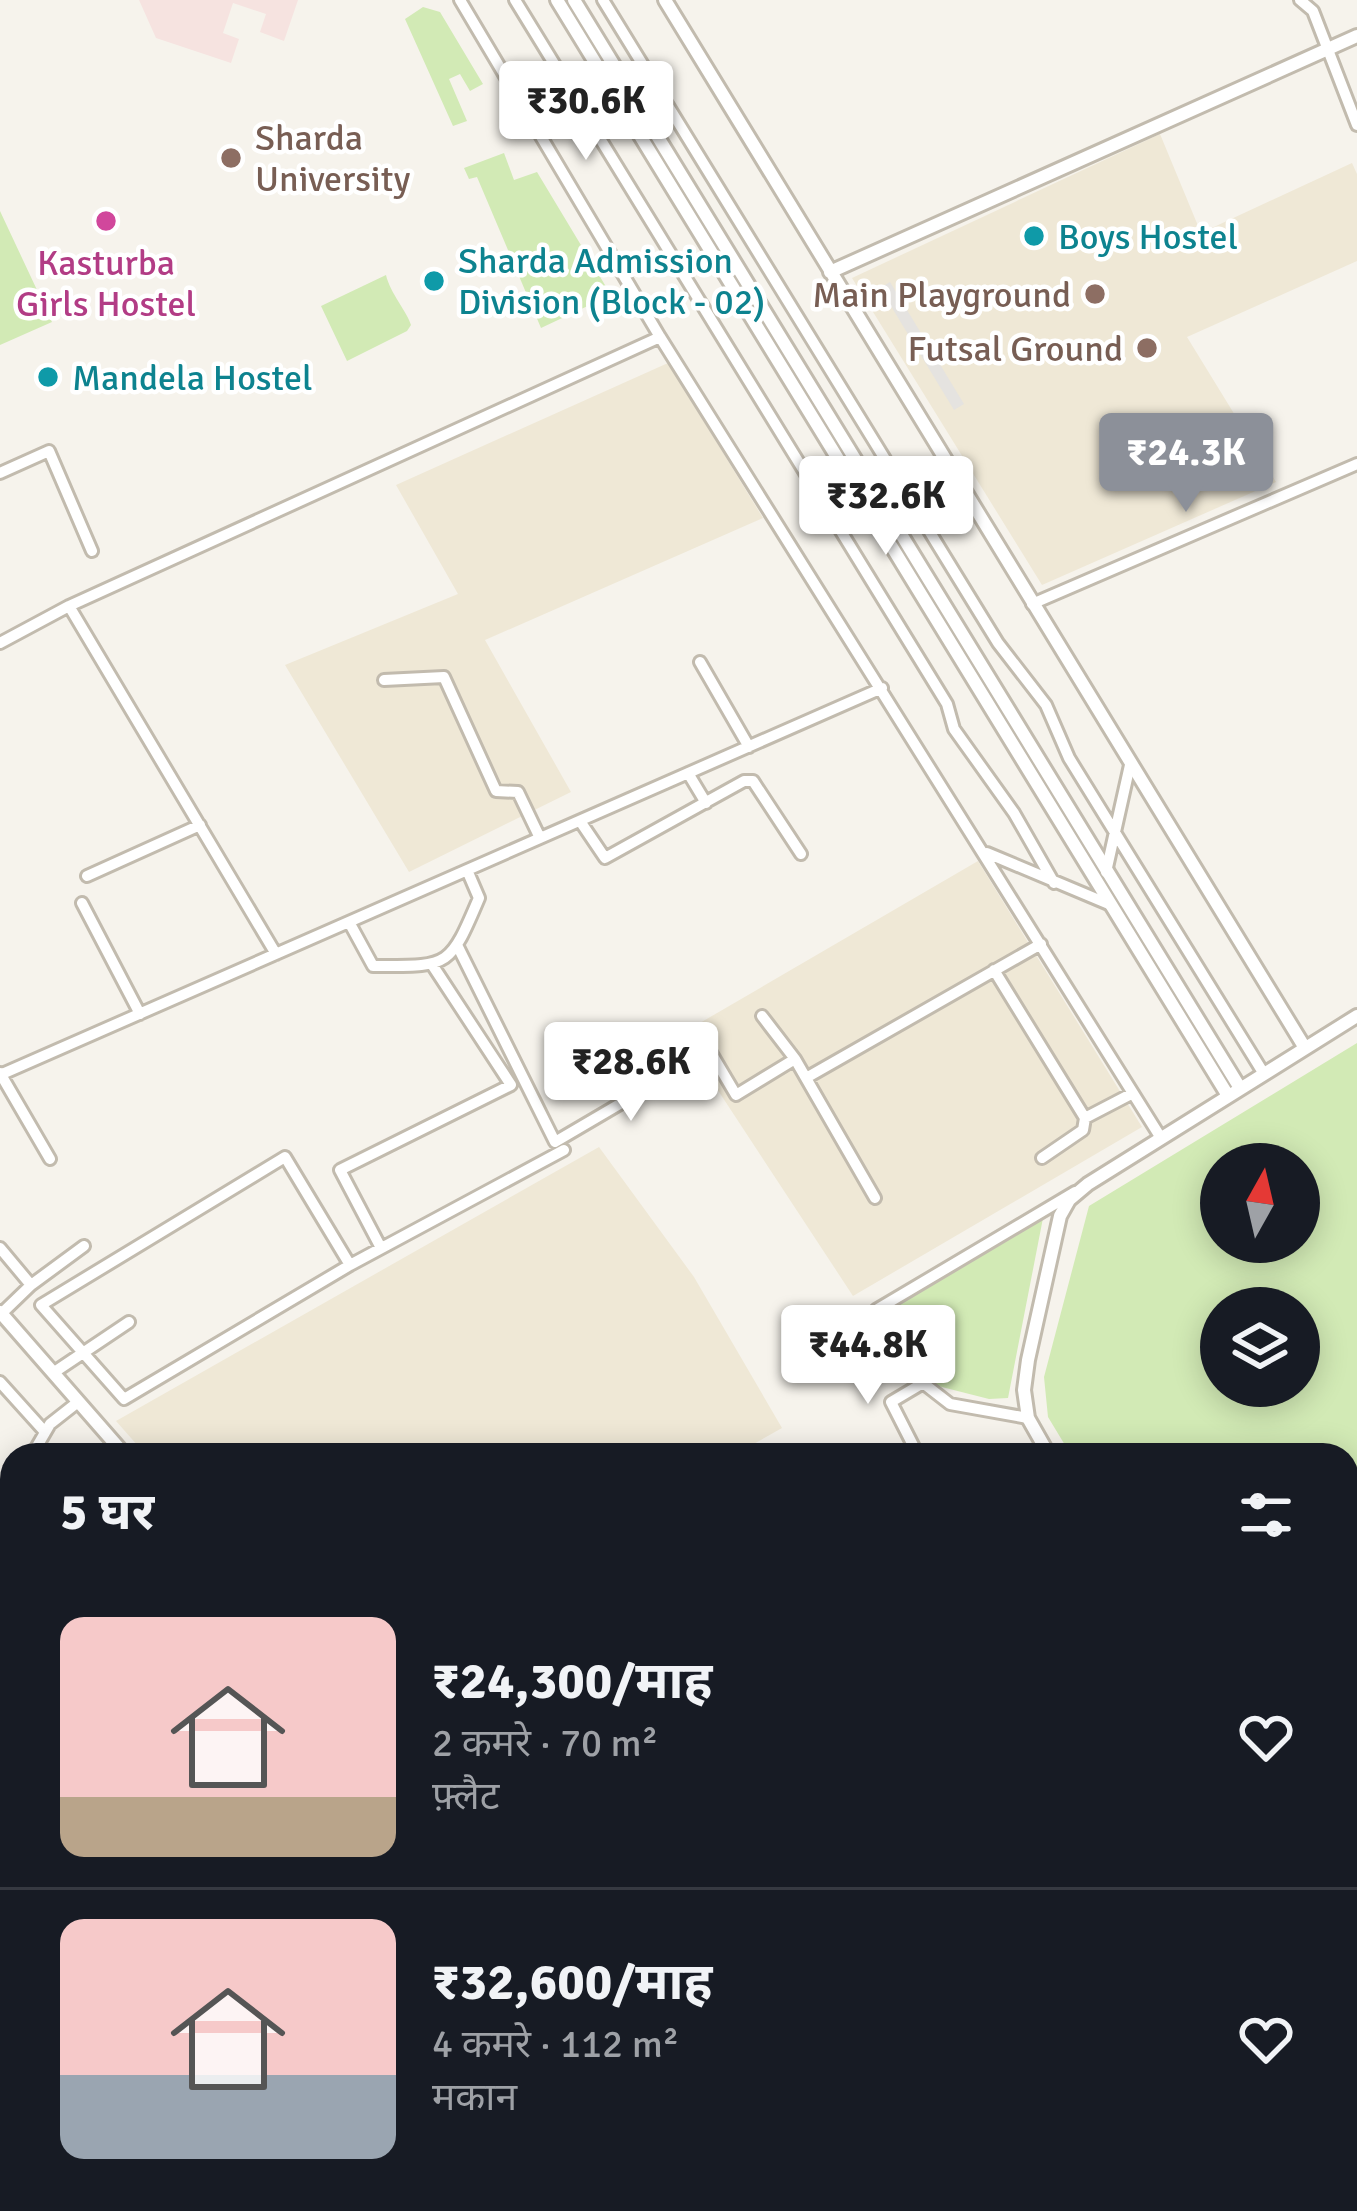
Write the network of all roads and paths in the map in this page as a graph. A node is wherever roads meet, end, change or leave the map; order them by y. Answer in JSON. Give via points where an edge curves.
{"nodes":[{"id":1,"x":460,"y":0,"type":"edge"},
{"id":2,"x":515,"y":0,"type":"edge"},
{"id":3,"x":556,"y":0,"type":"edge"},
{"id":4,"x":574,"y":0,"type":"edge"},
{"id":5,"x":603,"y":0,"type":"edge"},
{"id":6,"x":664,"y":0,"type":"edge"},
{"id":7,"x":1300,"y":0,"type":"edge"},
{"id":8,"x":1357,"y":36,"type":"edge"},
{"id":9,"x":1326,"y":50,"type":"junction"},
{"id":10,"x":1357,"y":125,"type":"edge"},
{"id":11,"x":830,"y":272,"type":"junction"},
{"id":12,"x":660,"y":337,"type":"junction"},
{"id":13,"x":1357,"y":464,"type":"edge"},
{"id":14,"x":0,"y":473,"type":"edge"},
{"id":15,"x":92,"y":551,"type":"dead end"},
{"id":16,"x":1032,"y":604,"type":"junction"},
{"id":17,"x":69,"y":607,"type":"junction"},
{"id":18,"x":0,"y":643,"type":"edge"},
{"id":19,"x":700,"y":662,"type":"dead end"},
{"id":20,"x":384,"y":680,"type":"dead end"},
{"id":21,"x":882,"y":688,"type":"junction"},
{"id":22,"x":749,"y":747,"type":"junction"},
{"id":23,"x":1130,"y":765,"type":"junction"},
{"id":24,"x":688,"y":773,"type":"junction"},
{"id":25,"x":706,"y":803,"type":"junction"},
{"id":26,"x":580,"y":821,"type":"junction"},
{"id":27,"x":200,"y":825,"type":"junction"},
{"id":28,"x":1115,"y":831,"type":"junction"},
{"id":29,"x":540,"y":838,"type":"junction"},
{"id":30,"x":984,"y":851,"type":"junction"},
{"id":31,"x":801,"y":854,"type":"dead end"},
{"id":32,"x":467,"y":870,"type":"junction"},
{"id":33,"x":1106,"y":872,"type":"junction"},
{"id":34,"x":87,"y":876,"type":"dead end"},
{"id":35,"x":1054,"y":884,"type":"junction"},
{"id":36,"x":82,"y":903,"type":"dead end"},
{"id":37,"x":1111,"y":904,"type":"junction"},
{"id":38,"x":349,"y":922,"type":"junction"},
{"id":39,"x":1041,"y":944,"type":"junction"},
{"id":40,"x":458,"y":947,"type":"junction"},
{"id":41,"x":276,"y":954,"type":"junction"},
{"id":42,"x":433,"y":966,"type":"junction"},
{"id":43,"x":994,"y":970,"type":"junction"},
{"id":44,"x":140,"y":1014,"type":"junction"},
{"id":45,"x":762,"y":1016,"type":"dead end"},
{"id":46,"x":1357,"y":1016,"type":"edge"},
{"id":47,"x":1304,"y":1048,"type":"junction"},
{"id":48,"x":796,"y":1059,"type":"junction"},
{"id":49,"x":1264,"y":1074,"type":"junction"},
{"id":50,"x":0,"y":1075,"type":"edge"},
{"id":51,"x":806,"y":1078,"type":"junction"},
{"id":52,"x":1234,"y":1091,"type":"junction"},
{"id":53,"x":1133,"y":1093,"type":"junction"},
{"id":54,"x":1085,"y":1118,"type":"junction"},
{"id":55,"x":1161,"y":1138,"type":"junction"},
{"id":56,"x":564,"y":1150,"type":"dead end"},
{"id":57,"x":1042,"y":1158,"type":"dead end"},
{"id":58,"x":50,"y":1159,"type":"dead end"},
{"id":59,"x":1088,"y":1184,"type":"junction"},
{"id":60,"x":875,"y":1198,"type":"dead end"},
{"id":61,"x":84,"y":1246,"type":"dead end"},
{"id":62,"x":0,"y":1248,"type":"edge"},
{"id":63,"x":381,"y":1248,"type":"junction"},
{"id":64,"x":350,"y":1264,"type":"junction"},
{"id":65,"x":31,"y":1285,"type":"junction"},
{"id":66,"x":1,"y":1313,"type":"edge"},
{"id":67,"x":129,"y":1322,"type":"dead end"},
{"id":68,"x":81,"y":1354,"type":"junction"},
{"id":69,"x":53,"y":1372,"type":"junction"},
{"id":70,"x":0,"y":1382,"type":"edge"},
{"id":71,"x":923,"y":1383,"type":"junction"},
{"id":72,"x":78,"y":1402,"type":"junction"},
{"id":73,"x":1028,"y":1418,"type":"junction"},
{"id":74,"x":45,"y":1432,"type":"junction"},
{"id":75,"x":39,"y":1443,"type":"edge"},
{"id":76,"x":114,"y":1443,"type":"edge"},
{"id":77,"x":912,"y":1443,"type":"edge"},
{"id":78,"x":1042,"y":1443,"type":"edge"}],
"edges":[{"from":1,"to":12,"type":"street"},
{"from":2,"to":35,"type":"street"},
{"from":3,"to":37,"type":"street"},
{"from":4,"to":33,"type":"street"},
{"from":5,"to":28,"type":"street","via":[[998,643],[1046,705]]},
{"from":6,"to":11,"type":"street"},
{"from":7,"to":9,"type":"street","via":[[1313,10]]},
{"from":8,"to":9,"type":"street"},
{"from":9,"to":10,"type":"street"},
{"from":9,"to":11,"type":"street"},
{"from":11,"to":16,"type":"street"},
{"from":12,"to":17,"type":"street"},
{"from":12,"to":21,"type":"street"},
{"from":13,"to":16,"type":"street"},
{"from":14,"to":15,"type":"street","via":[[49,452]]},
{"from":16,"to":23,"type":"street"},
{"from":17,"to":18,"type":"street"},
{"from":17,"to":27,"type":"street"},
{"from":19,"to":22,"type":"street"},
{"from":20,"to":29,"type":"street","via":[[444,677],[496,791],[518,792]]},
{"from":21,"to":22,"type":"street"},
{"from":21,"to":30,"type":"street"},
{"from":22,"to":24,"type":"street"},
{"from":23,"to":28,"type":"street"},
{"from":23,"to":47,"type":"street"},
{"from":24,"to":25,"type":"street"},
{"from":24,"to":26,"type":"street"},
{"from":25,"to":26,"type":"street","via":[[604,859]]},
{"from":25,"to":31,"type":"street","via":[[753,781]]},
{"from":26,"to":29,"type":"street"},
{"from":27,"to":34,"type":"street"},
{"from":27,"to":41,"type":"street"},
{"from":28,"to":33,"type":"street"},
{"from":28,"to":49,"type":"street"},
{"from":29,"to":32,"type":"street"},
{"from":30,"to":35,"type":"street"},
{"from":30,"to":39,"type":"street"},
{"from":32,"to":38,"type":"street"},
{"from":32,"to":40,"type":"street","via":[[479,898]]},
{"from":33,"to":52,"type":"street"},
{"from":35,"to":37,"type":"street"},
{"from":36,"to":44,"type":"street"},
{"from":37,"to":52,"type":"street"},
{"from":38,"to":41,"type":"street"},
{"from":38,"to":42,"type":"street","via":[[373,966]]},
{"from":39,"to":43,"type":"street"},
{"from":39,"to":53,"type":"street"},
{"from":40,"to":42,"type":"street"},
{"from":40,"to":48,"type":"street","via":[[555,1142],[710,1051],[736,1094]]},
{"from":41,"to":44,"type":"street"},
{"from":42,"to":63,"type":"street","via":[[511,1085],[340,1170]]},
{"from":43,"to":51,"type":"street"},
{"from":43,"to":54,"type":"street"},
{"from":44,"to":50,"type":"street"},
{"from":45,"to":48,"type":"street"},
{"from":46,"to":47,"type":"street"},
{"from":47,"to":49,"type":"street"},
{"from":48,"to":51,"type":"street"},
{"from":49,"to":52,"type":"street"},
{"from":50,"to":58,"type":"street"},
{"from":51,"to":60,"type":"street"},
{"from":52,"to":55,"type":"street"},
{"from":53,"to":54,"type":"street"},
{"from":53,"to":55,"type":"street"},
{"from":54,"to":57,"type":"street","via":[[1083,1130]]},
{"from":55,"to":59,"type":"street"},
{"from":56,"to":63,"type":"street"},
{"from":59,"to":71,"type":"street","via":[[877,1310]]},
{"from":59,"to":73,"type":"street","via":[[1056,1229],[1028,1360]]},
{"from":61,"to":65,"type":"street"},
{"from":62,"to":65,"type":"street"},
{"from":63,"to":64,"type":"street"},
{"from":64,"to":68,"type":"street","via":[[124,1400]]},
{"from":64,"to":68,"type":"street","via":[[285,1157],[41,1305]]},
{"from":65,"to":66,"type":"street"},
{"from":66,"to":69,"type":"street"},
{"from":67,"to":68,"type":"street"},
{"from":68,"to":69,"type":"street"},
{"from":69,"to":72,"type":"street"},
{"from":70,"to":74,"type":"street"},
{"from":71,"to":73,"type":"street","via":[[950,1404]]},
{"from":71,"to":77,"type":"street","via":[[891,1402]]},
{"from":72,"to":74,"type":"street"},
{"from":72,"to":76,"type":"street"},
{"from":73,"to":78,"type":"street"},
{"from":74,"to":75,"type":"street"}]}
